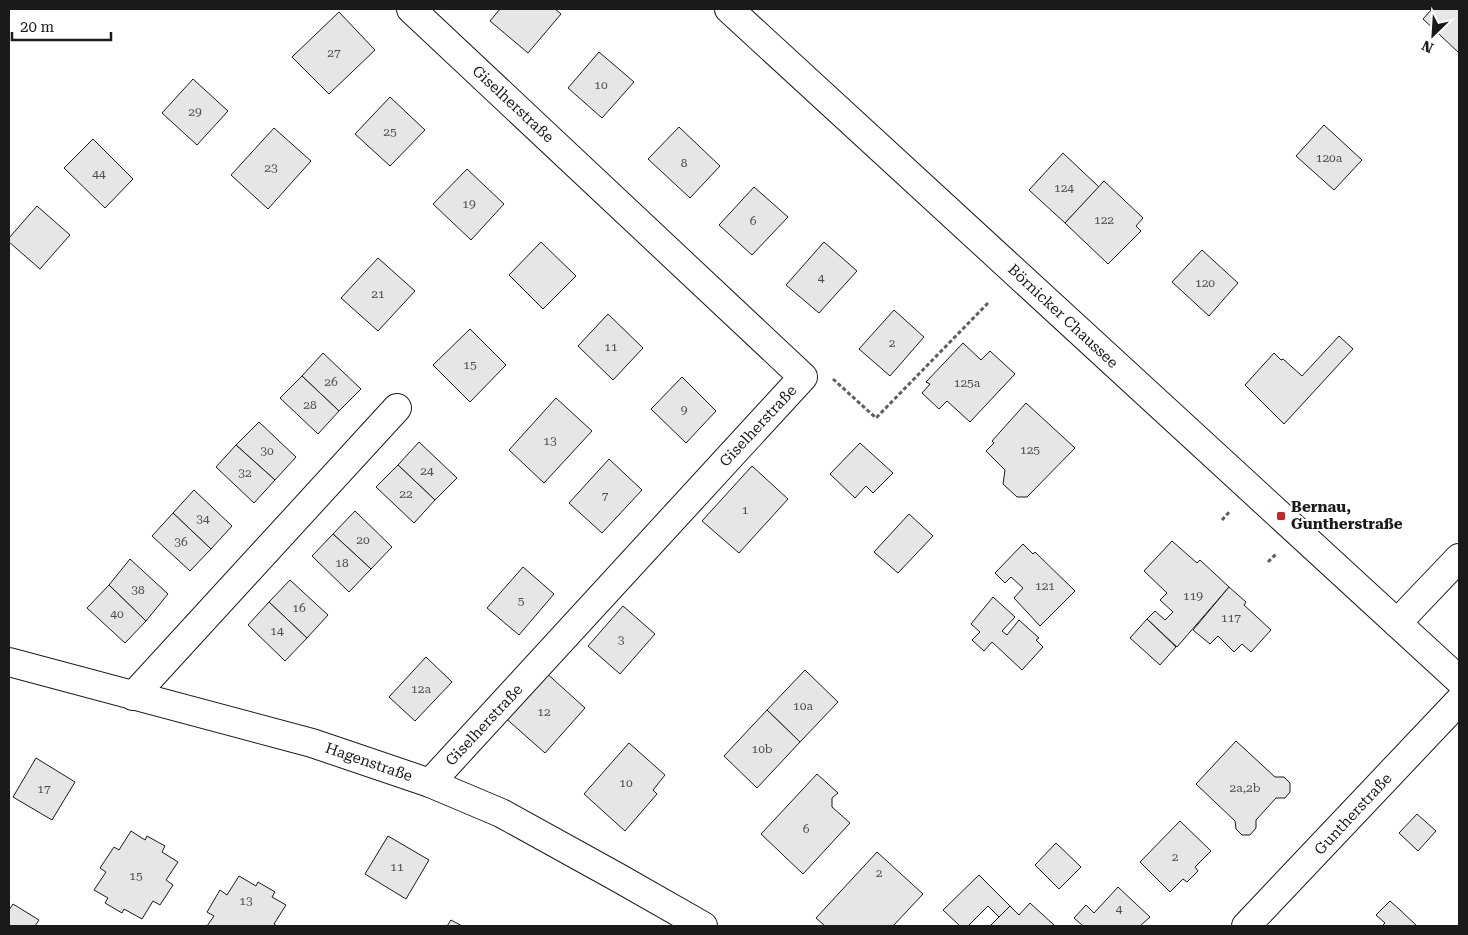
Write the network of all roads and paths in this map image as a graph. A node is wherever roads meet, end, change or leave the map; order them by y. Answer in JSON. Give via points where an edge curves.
{"nodes":[{"id":1,"x":411,"y":9,"type":"edge"},
{"id":2,"x":729,"y":9,"type":"edge"},
{"id":3,"x":988,"y":303,"type":"dead end"},
{"id":4,"x":830,"y":376,"type":"dead end"},
{"id":5,"x":397,"y":408,"type":"dead end"},
{"id":6,"x":1459,"y":558,"type":"edge"},
{"id":7,"x":1397,"y":623,"type":"junction"},
{"id":8,"x":9,"y":662,"type":"edge"},
{"id":9,"x":1459,"y":680,"type":"edge"},
{"id":10,"x":133,"y":696,"type":"junction"},
{"id":11,"x":1459,"y":701,"type":"edge"},
{"id":12,"x":430,"y":783,"type":"junction"},
{"id":13,"x":703,"y":926,"type":"edge"},
{"id":14,"x":1246,"y":926,"type":"edge"}],
"edges":[{"from":1,"to":12,"type":"street","name":"Giselherstraße","via":[[803,377]]},
{"from":2,"to":7,"type":"street","name":"Börnicker Chaussee"},
{"from":3,"to":4,"type":"path","via":[[876,418]]},
{"from":5,"to":10,"type":"street"},
{"from":6,"to":7,"type":"street"},
{"from":7,"to":9,"type":"street","name":"Börnicker Chaussee"},
{"from":8,"to":10,"type":"street","name":"Hagenstraße"},
{"from":10,"to":12,"type":"street","name":"Hagenstraße","via":[[312,743]]},
{"from":11,"to":14,"type":"street","name":"Guntherstraße"},
{"from":12,"to":13,"type":"street","name":"Hagenstraße","via":[[501,813]]}]}
